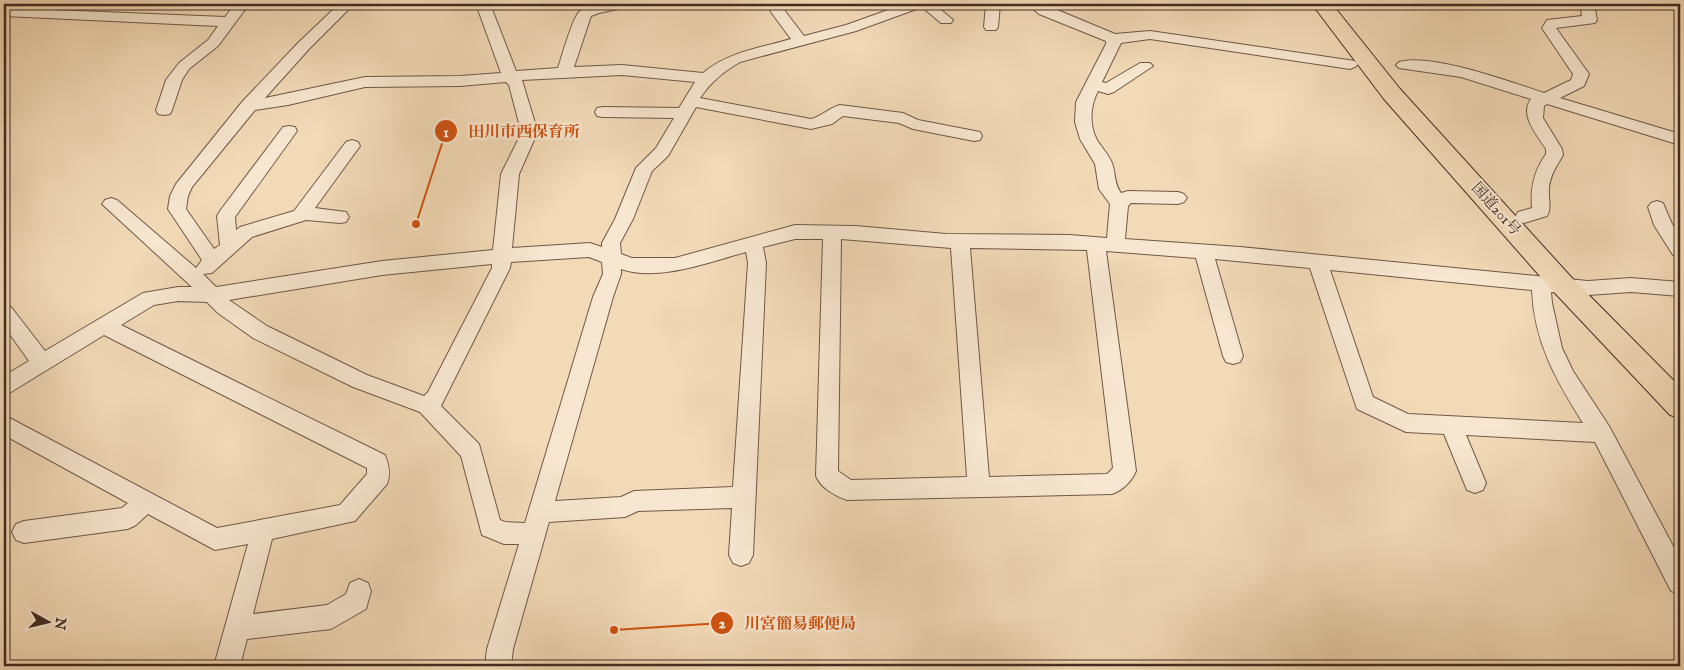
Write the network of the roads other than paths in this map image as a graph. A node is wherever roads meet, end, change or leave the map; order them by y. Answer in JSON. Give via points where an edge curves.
{"nodes":[{"id":1,"x":242,"y":4,"type":"edge"},
{"id":2,"x":347,"y":4,"type":"edge"},
{"id":3,"x":483,"y":4,"type":"edge"},
{"id":4,"x":622,"y":4,"type":"edge"},
{"id":5,"x":775,"y":4,"type":"edge"},
{"id":6,"x":918,"y":4,"type":"edge"},
{"id":7,"x":927,"y":4,"type":"edge"},
{"id":8,"x":993,"y":4,"type":"edge"},
{"id":9,"x":1034,"y":4,"type":"edge"},
{"id":10,"x":1322,"y":4,"type":"edge"},
{"id":11,"x":1336,"y":4,"type":"edge"},
{"id":12,"x":1587,"y":4,"type":"edge"},
{"id":13,"x":4,"y":12,"type":"edge"},
{"id":14,"x":946,"y":20,"type":"dead end"},
{"id":15,"x":228,"y":22,"type":"junction"},
{"id":16,"x":991,"y":27,"type":"dead end"},
{"id":17,"x":1113,"y":39,"type":"junction"},
{"id":18,"x":800,"y":41,"type":"junction"},
{"id":19,"x":1350,"y":64,"type":"dead end"},
{"id":20,"x":1404,"y":65,"type":"dead end"},
{"id":21,"x":1145,"y":66,"type":"dead end"},
{"id":22,"x":564,"y":72,"type":"junction"},
{"id":23,"x":510,"y":77,"type":"junction"},
{"id":24,"x":706,"y":78,"type":"junction"},
{"id":25,"x":1093,"y":85,"type":"junction"},
{"id":26,"x":1546,"y":98,"type":"junction"},
{"id":27,"x":248,"y":106,"type":"junction"},
{"id":28,"x":688,"y":107,"type":"junction"},
{"id":29,"x":164,"y":110,"type":"dead end"},
{"id":30,"x":603,"y":112,"type":"dead end"},
{"id":31,"x":289,"y":131,"type":"dead end"},
{"id":32,"x":974,"y":136,"type":"dead end"},
{"id":33,"x":1680,"y":140,"type":"edge"},
{"id":34,"x":352,"y":146,"type":"dead end"},
{"id":35,"x":1178,"y":198,"type":"dead end"},
{"id":36,"x":1119,"y":203,"type":"junction"},
{"id":37,"x":111,"y":204,"type":"dead end"},
{"id":38,"x":1657,"y":207,"type":"dead end"},
{"id":39,"x":302,"y":213,"type":"junction"},
{"id":40,"x":340,"y":217,"type":"dead end"},
{"id":41,"x":1524,"y":217,"type":"junction"},
{"id":42,"x":832,"y":233,"type":"junction"},
{"id":43,"x":960,"y":241,"type":"junction"},
{"id":44,"x":753,"y":243,"type":"junction"},
{"id":45,"x":1105,"y":244,"type":"junction"},
{"id":46,"x":229,"y":247,"type":"junction"},
{"id":47,"x":1680,"y":250,"type":"edge"},
{"id":48,"x":1203,"y":251,"type":"junction"},
{"id":49,"x":501,"y":256,"type":"junction"},
{"id":50,"x":612,"y":259,"type":"junction"},
{"id":51,"x":214,"y":260,"type":"junction"},
{"id":52,"x":1318,"y":262,"type":"junction"},
{"id":53,"x":194,"y":277,"type":"junction"},
{"id":54,"x":1552,"y":284,"type":"junction"},
{"id":55,"x":1588,"y":288,"type":"junction"},
{"id":56,"x":1680,"y":289,"type":"edge"},
{"id":57,"x":214,"y":295,"type":"junction"},
{"id":58,"x":4,"y":312,"type":"edge"},
{"id":59,"x":104,"y":326,"type":"junction"},
{"id":60,"x":1233,"y":356,"type":"dead end"},
{"id":61,"x":42,"y":363,"type":"junction"},
{"id":62,"x":1680,"y":382,"type":"edge"},
{"id":63,"x":4,"y":386,"type":"edge"},
{"id":64,"x":428,"y":406,"type":"junction"},
{"id":65,"x":1680,"y":406,"type":"edge"},
{"id":66,"x":4,"y":424,"type":"edge"},
{"id":67,"x":1451,"y":425,"type":"junction"},
{"id":68,"x":1601,"y":433,"type":"junction"},
{"id":69,"x":1475,"y":483,"type":"dead end"},
{"id":70,"x":979,"y":487,"type":"junction"},
{"id":71,"x":745,"y":497,"type":"junction"},
{"id":72,"x":146,"y":501,"type":"junction"},
{"id":73,"x":536,"y":523,"type":"junction"},
{"id":74,"x":263,"y":530,"type":"junction"},
{"id":75,"x":24,"y":532,"type":"dead end"},
{"id":76,"x":741,"y":555,"type":"dead end"},
{"id":77,"x":1680,"y":583,"type":"edge"},
{"id":78,"x":359,"y":591,"type":"dead end"},
{"id":79,"x":237,"y":628,"type":"junction"},
{"id":80,"x":226,"y":666,"type":"edge"},
{"id":81,"x":498,"y":666,"type":"edge"}],
"edges":[{"from":1,"to":15,"type":"street"},
{"from":2,"to":27,"type":"street","via":[[310,37]]},
{"from":3,"to":23,"type":"street"},
{"from":4,"to":22,"type":"street","via":[[585,14]]},
{"from":5,"to":18,"type":"street"},
{"from":6,"to":18,"type":"street","via":[[851,28]]},
{"from":7,"to":14,"type":"street"},
{"from":8,"to":16,"type":"street"},
{"from":9,"to":17,"type":"street","via":[[1044,12]]},
{"from":10,"to":54,"type":"highway","name":"国道201号","via":[[1392,94]]},
{"from":11,"to":41,"type":"highway","name":"国道201号","via":[[1410,94]]},
{"from":12,"to":26,"type":"street","via":[[1590,20],[1552,23],[1549,28],[1554,39],[1576,62],[1581,74],[1578,82]]},
{"from":13,"to":15,"type":"street"},
{"from":15,"to":29,"type":"street","via":[[213,44],[184,66],[174,80]]},
{"from":17,"to":19,"type":"street","via":[[1150,35]]},
{"from":17,"to":25,"type":"street","via":[[1114,44]]},
{"from":18,"to":24,"type":"street","via":[[735,60]]},
{"from":20,"to":26,"type":"street","via":[[1463,73]]},
{"from":21,"to":25,"type":"street","via":[[1108,89]]},
{"from":22,"to":23,"type":"street"},
{"from":22,"to":24,"type":"street","via":[[622,70]]},
{"from":23,"to":27,"type":"street","via":[[365,82]]},
{"from":23,"to":49,"type":"street","via":[[517,84],[527,123],[526,140],[510,174]]},
{"from":24,"to":28,"type":"street"},
{"from":25,"to":36,"type":"street","via":[[1084,102],[1083,122],[1088,139],[1104,164],[1108,189]]},
{"from":26,"to":33,"type":"street"},
{"from":26,"to":41,"type":"street","via":[[1536,103],[1535,118],[1555,155],[1545,167],[1539,188],[1541,212]]},
{"from":27,"to":51,"type":"street","via":[[185,184],[179,196],[177,209]]},
{"from":28,"to":30,"type":"street"},
{"from":28,"to":32,"type":"street","via":[[811,124],[826,120],[840,110],[903,118],[914,124]]},
{"from":28,"to":50,"type":"street","via":[[662,152],[645,168],[611,243]]},
{"from":31,"to":46,"type":"street","via":[[226,216]]},
{"from":34,"to":39,"type":"street"},
{"from":35,"to":36,"type":"street","via":[[1128,197]]},
{"from":36,"to":45,"type":"street"},
{"from":37,"to":53,"type":"street"},
{"from":38,"to":47,"type":"street","via":[[1663,225]]},
{"from":39,"to":40,"type":"street"},
{"from":39,"to":46,"type":"street","via":[[246,232]]},
{"from":41,"to":55,"type":"highway","name":"国道201号"},
{"from":42,"to":43,"type":"street"},
{"from":42,"to":44,"type":"street","via":[[795,232]]},
{"from":42,"to":70,"type":"street","via":[[827,476],[847,490]]},
{"from":43,"to":45,"type":"street"},
{"from":43,"to":70,"type":"street"},
{"from":44,"to":50,"type":"street","via":[[674,265],[631,265]]},
{"from":44,"to":71,"type":"street","via":[[757,263]]},
{"from":45,"to":48,"type":"street"},
{"from":45,"to":70,"type":"street","via":[[1125,471],[1112,484]]},
{"from":46,"to":51,"type":"street"},
{"from":48,"to":52,"type":"street"},
{"from":48,"to":60,"type":"street"},
{"from":49,"to":50,"type":"street","via":[[590,250]]},
{"from":49,"to":57,"type":"street","via":[[382,268]]},
{"from":49,"to":64,"type":"street","via":[[501,268]]},
{"from":50,"to":73,"type":"street","via":[[612,274]]},
{"from":51,"to":53,"type":"street"},
{"from":52,"to":54,"type":"street"},
{"from":52,"to":67,"type":"street","via":[[1364,403],[1406,423]]},
{"from":53,"to":57,"type":"street"},
{"from":54,"to":55,"type":"street"},
{"from":54,"to":65,"type":"highway","name":"国道201号"},
{"from":54,"to":68,"type":"street","via":[[1542,303],[1552,348],[1565,376]]},
{"from":55,"to":56,"type":"street","via":[[1631,285]]},
{"from":55,"to":62,"type":"highway","name":"国道201号"},
{"from":57,"to":59,"type":"street","via":[[178,294],[150,298]]},
{"from":57,"to":64,"type":"street","via":[[225,308],[260,332],[360,381]]},
{"from":58,"to":61,"type":"street"},
{"from":59,"to":61,"type":"street"},
{"from":59,"to":74,"type":"street","via":[[377,462],[379,478],[347,514]]},
{"from":61,"to":63,"type":"street"},
{"from":64,"to":73,"type":"street","via":[[471,451],[490,528],[504,533]]},
{"from":66,"to":72,"type":"street"},
{"from":67,"to":68,"type":"street"},
{"from":67,"to":69,"type":"street"},
{"from":68,"to":77,"type":"street"},
{"from":71,"to":73,"type":"street","via":[[634,501],[624,507]]},
{"from":71,"to":76,"type":"street"},
{"from":72,"to":74,"type":"street","via":[[215,539]]},
{"from":72,"to":75,"type":"street","via":[[128,518]]},
{"from":73,"to":81,"type":"street"},
{"from":74,"to":79,"type":"street"},
{"from":78,"to":79,"type":"street","via":[[356,601],[331,617]]},
{"from":79,"to":80,"type":"street"}]}
